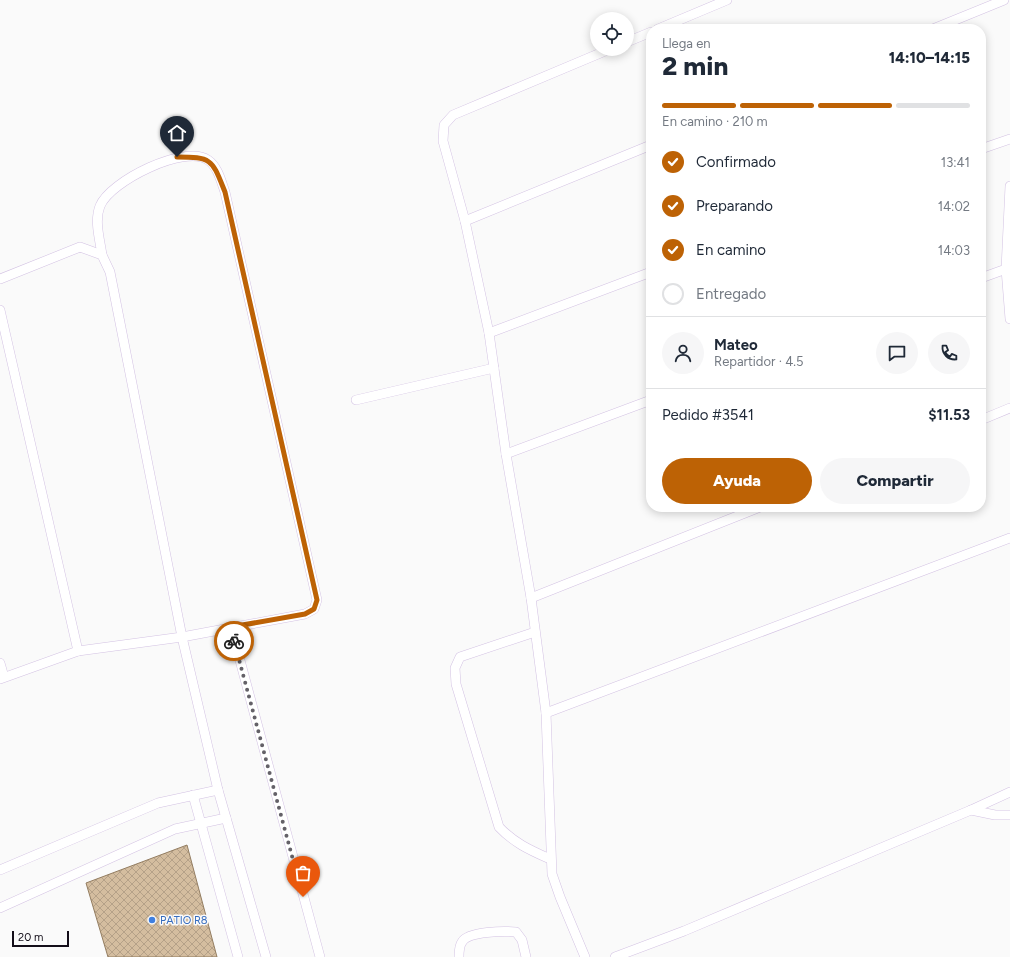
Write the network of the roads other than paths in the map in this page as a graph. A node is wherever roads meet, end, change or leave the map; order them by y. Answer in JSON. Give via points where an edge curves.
{"nodes":[{"id":1,"x":727,"y":0,"type":"edge"},
{"id":2,"x":1004,"y":0,"type":"edge"},
{"id":3,"x":670,"y":24,"type":"edge"},
{"id":4,"x":945,"y":24,"type":"edge"},
{"id":5,"x":646,"y":34,"type":"edge"},
{"id":6,"x":634,"y":39,"type":"edge"},
{"id":7,"x":593,"y":56,"type":"edge"},
{"id":8,"x":1010,"y":138,"type":"edge"},
{"id":9,"x":646,"y":147,"type":"edge"},
{"id":10,"x":986,"y":147,"type":"edge"},
{"id":11,"x":1010,"y":186,"type":"edge"},
{"id":12,"x":466,"y":221,"type":"junction"},
{"id":13,"x":102,"y":255,"type":"junction"},
{"id":14,"x":1006,"y":269,"type":"junction"},
{"id":15,"x":646,"y":274,"type":"edge"},
{"id":16,"x":986,"y":276,"type":"edge"},
{"id":17,"x":0,"y":279,"type":"edge"},
{"id":18,"x":0,"y":310,"type":"edge"},
{"id":19,"x":1010,"y":319,"type":"edge"},
{"id":20,"x":489,"y":333,"type":"junction"},
{"id":21,"x":494,"y":368,"type":"junction"},
{"id":22,"x":356,"y":400,"type":"dead end"},
{"id":23,"x":646,"y":402,"type":"edge"},
{"id":24,"x":1010,"y":408,"type":"edge"},
{"id":25,"x":986,"y":418,"type":"edge"},
{"id":26,"x":506,"y":454,"type":"junction"},
{"id":27,"x":747,"y":512,"type":"edge"},
{"id":28,"x":1010,"y":538,"type":"edge"},
{"id":29,"x":530,"y":598,"type":"junction"},
{"id":30,"x":231,"y":627,"type":"junction"},
{"id":31,"x":535,"y":632,"type":"junction"},
{"id":32,"x":182,"y":636,"type":"junction"},
{"id":33,"x":78,"y":651,"type":"junction"},
{"id":34,"x":0,"y":663,"type":"edge"},
{"id":35,"x":2,"y":678,"type":"edge"},
{"id":36,"x":546,"y":713,"type":"junction"},
{"id":37,"x":218,"y":790,"type":"junction"},
{"id":38,"x":1010,"y":792,"type":"edge"},
{"id":39,"x":193,"y":795,"type":"junction"},
{"id":40,"x":972,"y":810,"type":"junction"},
{"id":41,"x":1010,"y":816,"type":"edge"},
{"id":42,"x":226,"y":818,"type":"junction"},
{"id":43,"x":201,"y":823,"type":"junction"},
{"id":44,"x":550,"y":858,"type":"junction"},
{"id":45,"x":0,"y":870,"type":"edge"},
{"id":46,"x":0,"y":908,"type":"edge"},
{"id":47,"x":632,"y":954,"type":"edge"},
{"id":48,"x":238,"y":957,"type":"edge"},
{"id":49,"x":266,"y":957,"type":"edge"},
{"id":50,"x":320,"y":957,"type":"edge"},
{"id":51,"x":459,"y":957,"type":"edge"},
{"id":52,"x":526,"y":957,"type":"edge"},
{"id":53,"x":584,"y":957,"type":"edge"},
{"id":54,"x":615,"y":957,"type":"edge"}],
"edges":[{"from":1,"to":3,"type":"lane"},
{"from":2,"to":4,"type":"lane"},
{"from":5,"to":6,"type":"lane"},
{"from":7,"to":12,"type":"lane","via":[[453,115],[444,125],[443,141]]},
{"from":8,"to":10,"type":"lane"},
{"from":9,"to":12,"type":"lane"},
{"from":11,"to":14,"type":"lane"},
{"from":12,"to":20,"type":"lane"},
{"from":13,"to":17,"type":"lane","via":[[80,247]]},
{"from":13,"to":30,"type":"lane","via":[[98,221],[100,206],[115,187],[138,172],[177,157],[207,159],[214,166],[225,192],[317,600],[314,609],[305,614]]},
{"from":13,"to":32,"type":"lane","via":[[110,272]]},
{"from":14,"to":16,"type":"lane"},
{"from":14,"to":19,"type":"lane"},
{"from":15,"to":20,"type":"lane"},
{"from":18,"to":33,"type":"lane"},
{"from":20,"to":21,"type":"lane"},
{"from":21,"to":22,"type":"lane"},
{"from":21,"to":26,"type":"lane"},
{"from":23,"to":26,"type":"lane"},
{"from":24,"to":25,"type":"lane"},
{"from":26,"to":29,"type":"lane"},
{"from":27,"to":29,"type":"lane"},
{"from":28,"to":36,"type":"lane"},
{"from":29,"to":31,"type":"lane"},
{"from":30,"to":32,"type":"lane"},
{"from":30,"to":50,"type":"lane"},
{"from":31,"to":36,"type":"lane"},
{"from":31,"to":44,"type":"lane","via":[[460,657],[455,668],[456,684],[499,827],[510,839],[524,848]]},
{"from":32,"to":33,"type":"lane"},
{"from":32,"to":37,"type":"lane"},
{"from":33,"to":35,"type":"lane"},
{"from":34,"to":35,"type":"lane"},
{"from":36,"to":44,"type":"lane"},
{"from":37,"to":39,"type":"lane"},
{"from":37,"to":42,"type":"lane"},
{"from":38,"to":40,"type":"lane"},
{"from":39,"to":43,"type":"lane"},
{"from":39,"to":45,"type":"lane","via":[[158,803]]},
{"from":40,"to":41,"type":"lane","via":[[994,816]]},
{"from":40,"to":47,"type":"lane"},
{"from":42,"to":43,"type":"lane"},
{"from":42,"to":49,"type":"lane"},
{"from":43,"to":46,"type":"lane","via":[[175,829]]},
{"from":43,"to":48,"type":"lane"},
{"from":44,"to":53,"type":"lane","via":[[552,874]]},
{"from":47,"to":54,"type":"lane"},
{"from":51,"to":52,"type":"lane","via":[[462,942],[468,936],[504,930],[516,932],[522,940]]}]}
